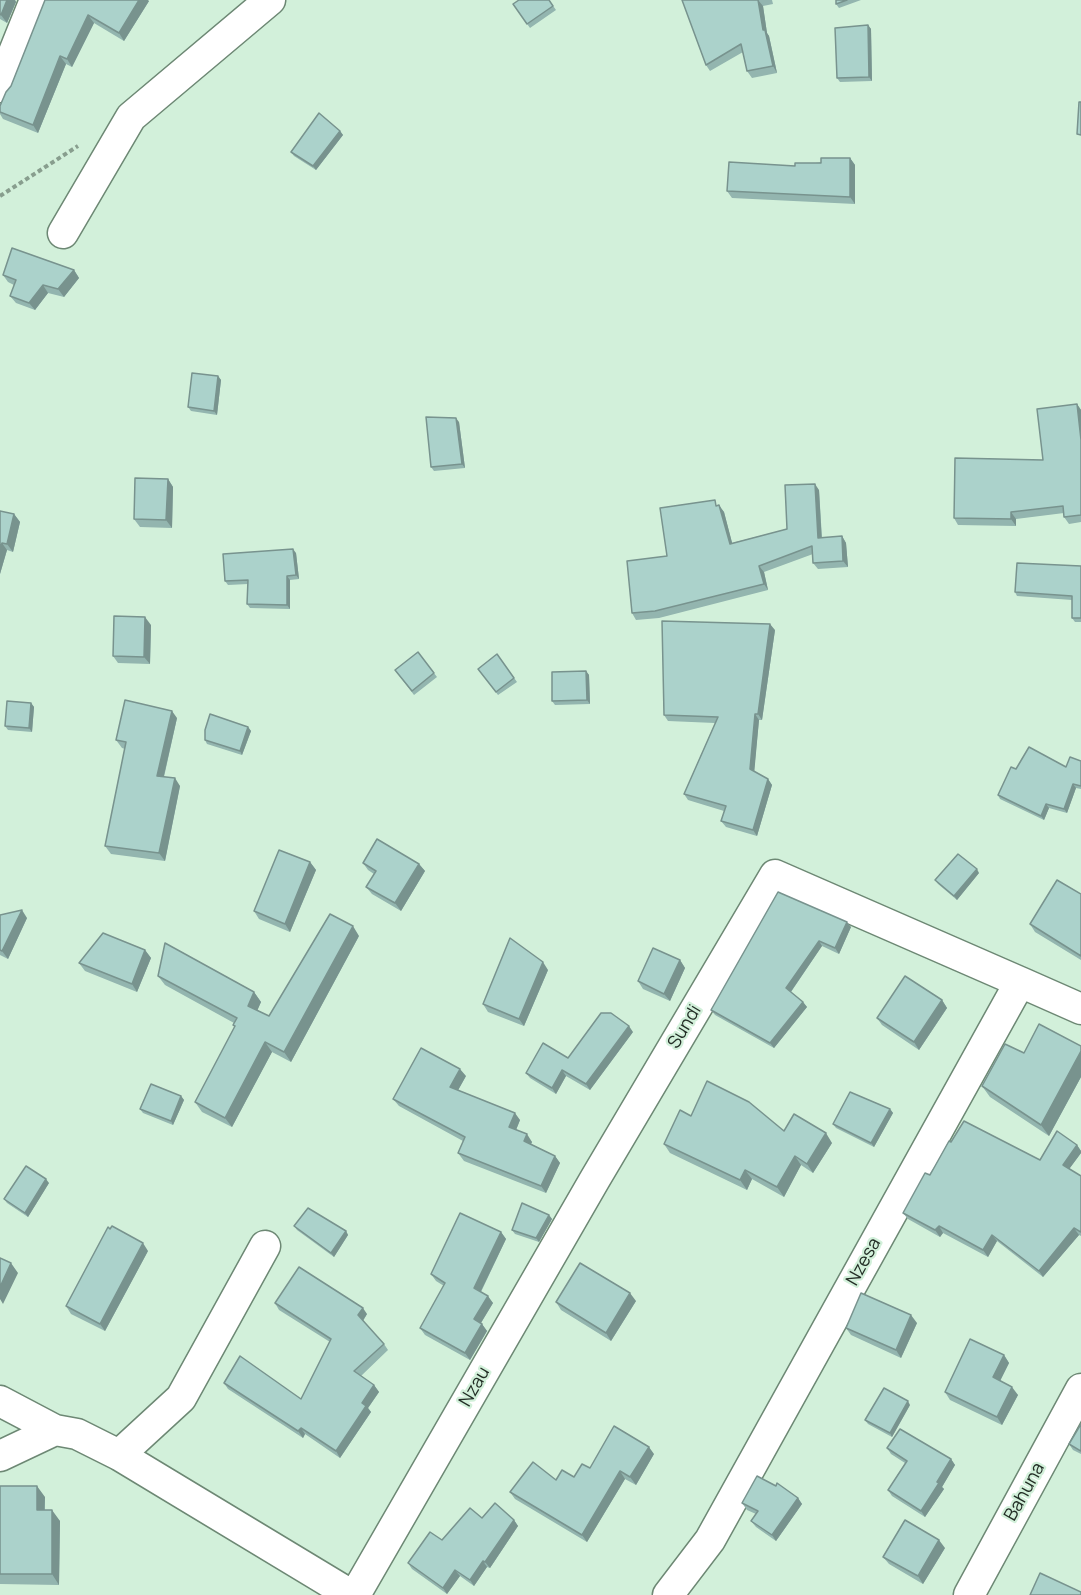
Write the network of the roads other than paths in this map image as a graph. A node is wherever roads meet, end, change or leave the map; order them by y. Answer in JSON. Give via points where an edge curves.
{"nodes":[{"id":1,"x":35,"y":0,"type":"edge"},
{"id":2,"x":270,"y":0,"type":"edge"},
{"id":3,"x":0,"y":87,"type":"edge"},
{"id":4,"x":63,"y":233,"type":"dead end"},
{"id":5,"x":1020,"y":982,"type":"junction"},
{"id":6,"x":1081,"y":1009,"type":"edge"},
{"id":7,"x":595,"y":1179,"type":"joint"},
{"id":8,"x":265,"y":1246,"type":"dead end"},
{"id":9,"x":1081,"y":1389,"type":"edge"},
{"id":10,"x":0,"y":1401,"type":"edge"},
{"id":11,"x":55,"y":1430,"type":"junction"},
{"id":12,"x":119,"y":1455,"type":"junction"},
{"id":13,"x":0,"y":1456,"type":"edge"},
{"id":14,"x":353,"y":1595,"type":"edge"},
{"id":15,"x":668,"y":1595,"type":"edge"},
{"id":16,"x":969,"y":1595,"type":"edge"}],
"edges":[{"from":1,"to":3,"type":"street"},
{"from":2,"to":4,"type":"street","via":[[131,117]]},
{"from":5,"to":6,"type":"street"},
{"from":5,"to":7,"type":"street","name":"Sundi","via":[[775,875]]},
{"from":5,"to":15,"type":"street","name":"Nzesa","via":[[710,1540]]},
{"from":7,"to":14,"type":"street","name":"Nzau"},
{"from":8,"to":12,"type":"street","via":[[181,1398]]},
{"from":9,"to":16,"type":"street","name":"Bahuna"},
{"from":10,"to":11,"type":"street","name":"Nzau"},
{"from":11,"to":12,"type":"street","name":"Nzau","via":[[77,1434]]},
{"from":11,"to":13,"type":"street"},
{"from":12,"to":14,"type":"street","name":"Nzau"}]}
